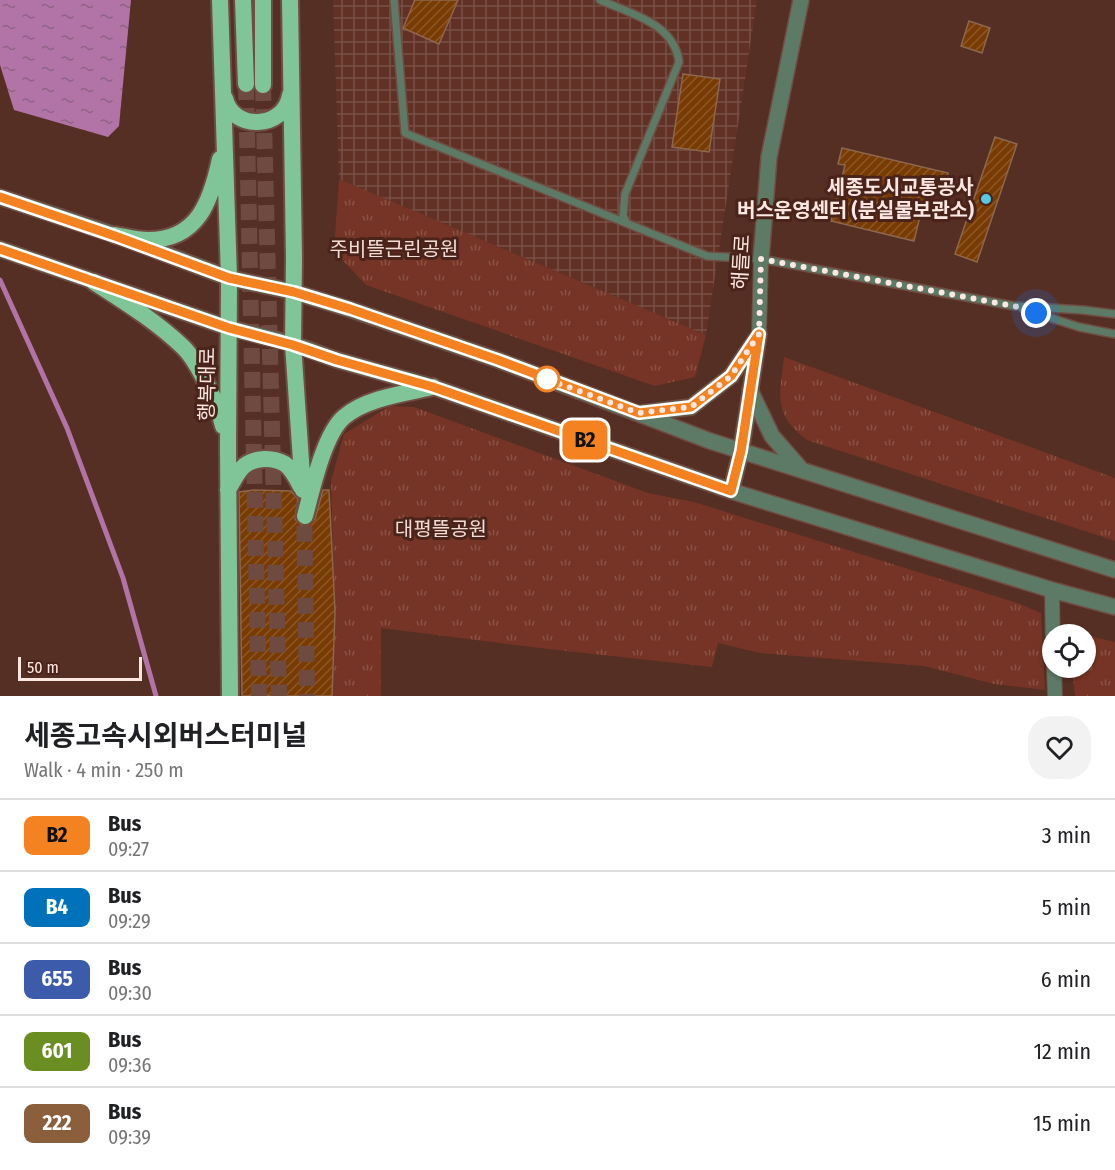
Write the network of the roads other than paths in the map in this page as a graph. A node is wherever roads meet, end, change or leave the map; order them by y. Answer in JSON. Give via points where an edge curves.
{"nodes":[{"id":1,"x":220,"y":0,"type":"edge"},
{"id":2,"x":243,"y":0,"type":"edge"},
{"id":3,"x":264,"y":0,"type":"edge"},
{"id":4,"x":290,"y":0,"type":"edge"},
{"id":5,"x":394,"y":0,"type":"edge"},
{"id":6,"x":600,"y":0,"type":"edge"},
{"id":7,"x":801,"y":0,"type":"edge"},
{"id":8,"x":246,"y":84,"type":"tunnel mouth"},
{"id":9,"x":292,"y":84,"type":"junction"},
{"id":10,"x":263,"y":85,"type":"tunnel mouth"},
{"id":11,"x":224,"y":91,"type":"junction"},
{"id":12,"x":225,"y":119,"type":"junction"},
{"id":13,"x":0,"y":197,"type":"edge"},
{"id":14,"x":627,"y":223,"type":"junction"},
{"id":15,"x":115,"y":236,"type":"junction"},
{"id":16,"x":0,"y":249,"type":"edge"},
{"id":17,"x":761,"y":259,"type":"junction"},
{"id":18,"x":229,"y":278,"type":"junction"},
{"id":19,"x":94,"y":282,"type":"junction"},
{"id":20,"x":294,"y":292,"type":"junction"},
{"id":21,"x":1014,"y":306,"type":"junction"},
{"id":22,"x":1115,"y":314,"type":"edge"},
{"id":23,"x":229,"y":328,"type":"junction"},
{"id":24,"x":759,"y":334,"type":"junction"},
{"id":25,"x":1115,"y":334,"type":"edge"},
{"id":26,"x":293,"y":345,"type":"junction"},
{"id":27,"x":433,"y":387,"type":"junction"},
{"id":28,"x":750,"y":390,"type":"junction"},
{"id":29,"x":639,"y":413,"type":"junction"},
{"id":30,"x":228,"y":449,"type":"junction"},
{"id":31,"x":741,"y":451,"type":"junction"},
{"id":32,"x":800,"y":468,"type":"junction"},
{"id":33,"x":228,"y":491,"type":"junction"},
{"id":34,"x":731,"y":491,"type":"junction"},
{"id":35,"x":305,"y":516,"type":"tunnel mouth"},
{"id":36,"x":1115,"y":570,"type":"edge"},
{"id":37,"x":1052,"y":590,"type":"junction"},
{"id":38,"x":1114,"y":607,"type":"edge"},
{"id":39,"x":1053,"y":624,"type":"edge"},
{"id":40,"x":1054,"y":678,"type":"edge"},
{"id":41,"x":230,"y":696,"type":"edge"},
{"id":42,"x":1055,"y":696,"type":"edge"}],
"edges":[{"from":1,"to":11,"type":"highway","name":"행복대로"},
{"from":2,"to":8,"type":"highway"},
{"from":3,"to":10,"type":"highway"},
{"from":4,"to":9,"type":"highway"},
{"from":5,"to":14,"type":"lane","via":[[405,133]]},
{"from":6,"to":14,"type":"lane","via":[[663,29],[674,42],[679,62],[625,194],[623,216]]},
{"from":7,"to":17,"type":"street","name":"해들로","via":[[769,156]]},
{"from":9,"to":11,"type":"highway","via":[[289,104],[281,114],[260,122],[248,121],[227,107]]},
{"from":9,"to":20,"type":"highway"},
{"from":11,"to":12,"type":"highway","name":"행복대로"},
{"from":12,"to":15,"type":"highway","via":[[215,183],[203,211],[187,230],[148,240]]},
{"from":12,"to":18,"type":"highway","name":"행복대로"},
{"from":13,"to":15,"type":"street"},
{"from":14,"to":17,"type":"lane","via":[[707,256]]},
{"from":15,"to":18,"type":"street"},
{"from":16,"to":19,"type":"street"},
{"from":17,"to":21,"type":"lane"},
{"from":17,"to":24,"type":"street","name":"해들로"},
{"from":18,"to":20,"type":"street"},
{"from":18,"to":23,"type":"highway","name":"행복대로"},
{"from":19,"to":23,"type":"street"},
{"from":19,"to":30,"type":"highway","via":[[185,349],[220,413]]},
{"from":20,"to":26,"type":"highway"},
{"from":20,"to":29,"type":"street","via":[[498,360]]},
{"from":21,"to":22,"type":"lane"},
{"from":21,"to":25,"type":"lane"},
{"from":23,"to":26,"type":"street"},
{"from":23,"to":30,"type":"highway","name":"행복대로"},
{"from":24,"to":28,"type":"street","name":"해들로"},
{"from":24,"to":29,"type":"street","via":[[731,376],[691,407]]},
{"from":26,"to":27,"type":"street"},
{"from":26,"to":33,"type":"highway","via":[[303,490],[285,464],[261,459],[243,467]]},
{"from":27,"to":34,"type":"street"},
{"from":27,"to":35,"type":"highway","via":[[385,398],[344,417],[334,429],[318,468]]},
{"from":28,"to":31,"type":"street","name":"해들로"},
{"from":28,"to":32,"type":"street","via":[[772,436]]},
{"from":29,"to":31,"type":"street"},
{"from":30,"to":33,"type":"highway","name":"행복대로"},
{"from":31,"to":32,"type":"street"},
{"from":31,"to":34,"type":"street","name":"해들로"},
{"from":32,"to":36,"type":"street"},
{"from":33,"to":41,"type":"highway","name":"행복대로"},
{"from":34,"to":37,"type":"street"},
{"from":37,"to":38,"type":"street"},
{"from":37,"to":39,"type":"street"},
{"from":40,"to":42,"type":"street"}]}
